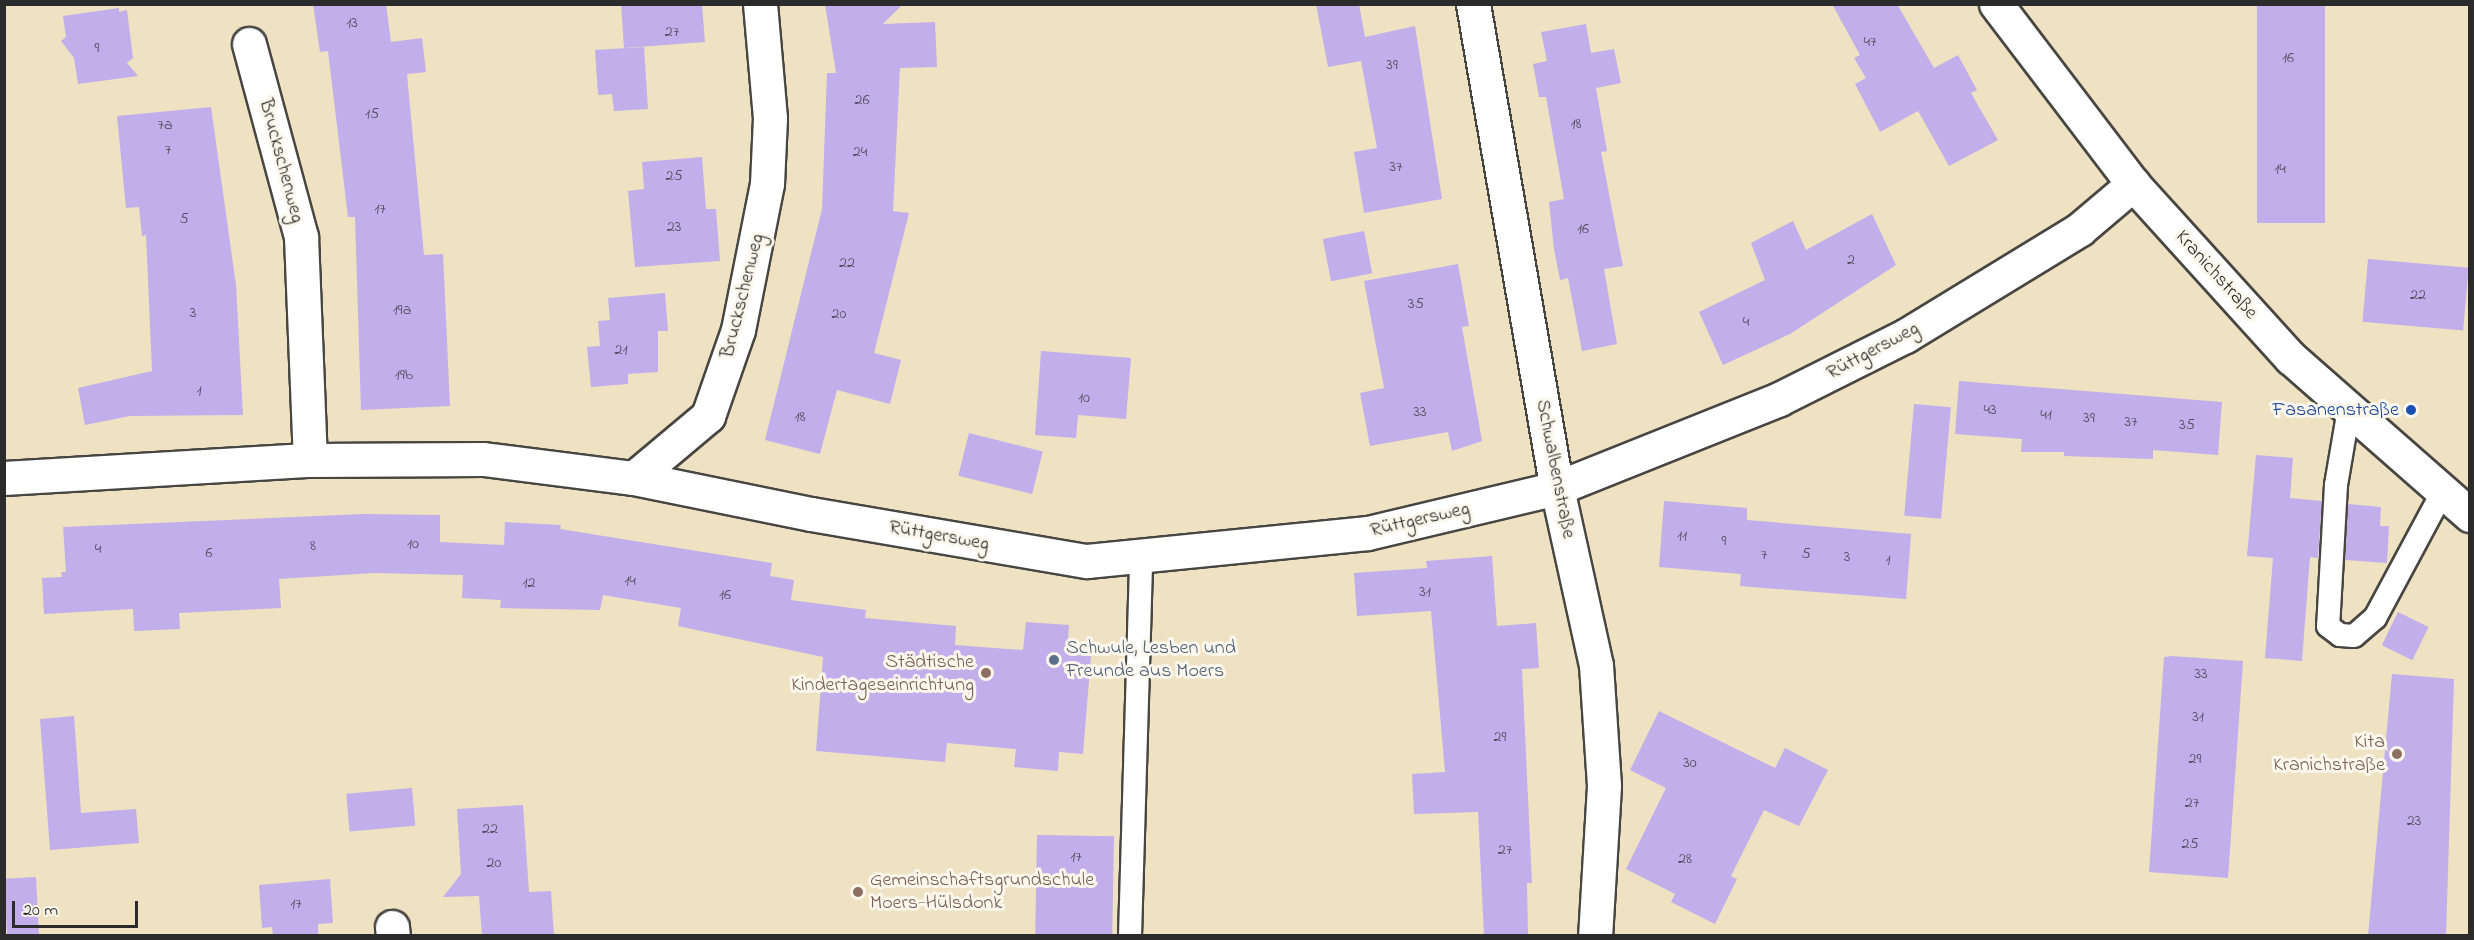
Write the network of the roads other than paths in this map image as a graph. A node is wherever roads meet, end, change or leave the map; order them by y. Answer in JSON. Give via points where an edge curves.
{"nodes":[{"id":1,"x":760,"y":4,"type":"edge"},
{"id":2,"x":1473,"y":4,"type":"edge"},
{"id":3,"x":1996,"y":4,"type":"edge"},
{"id":4,"x":249,"y":44,"type":"dead end"},
{"id":5,"x":2133,"y":184,"type":"junction"},
{"id":6,"x":2349,"y":409,"type":"junction"},
{"id":7,"x":310,"y":460,"type":"junction"},
{"id":8,"x":4,"y":478,"type":"edge"},
{"id":9,"x":634,"y":478,"type":"junction"},
{"id":10,"x":1557,"y":488,"type":"junction"},
{"id":11,"x":2442,"y":493,"type":"junction"},
{"id":12,"x":2469,"y":515,"type":"edge"},
{"id":13,"x":1141,"y":556,"type":"junction"},
{"id":14,"x":1130,"y":936,"type":"edge"},
{"id":15,"x":1595,"y":936,"type":"edge"}],
"edges":[{"from":1,"to":9,"type":"street","name":"Bruckschenweg","via":[[770,118],[767,184],[738,330],[708,416]]},
{"from":2,"to":10,"type":"street","name":"Schwalbenstraße"},
{"from":3,"to":5,"type":"street","name":"Kranichstraße"},
{"from":4,"to":7,"type":"street","name":"Bruckschenweg","via":[[301,237]]},
{"from":5,"to":6,"type":"street","name":"Kranichstraße","via":[[2291,358]]},
{"from":5,"to":10,"type":"street","name":"Rüttgersweg","via":[[2080,229],[1905,336],[1779,399]]},
{"from":6,"to":11,"type":"street","name":"Kranichstraße"},
{"from":6,"to":11,"type":"lane","via":[[2336,485],[2328,626],[2340,635],[2354,636],[2375,618]]},
{"from":7,"to":8,"type":"street"},
{"from":7,"to":9,"type":"street","via":[[483,459]]},
{"from":9,"to":13,"type":"street","name":"Rüttgersweg","via":[[811,514],[1087,561]]},
{"from":10,"to":13,"type":"street","name":"Rüttgersweg","via":[[1368,533]]},
{"from":10,"to":15,"type":"street","name":"Schwalbenstraße","via":[[1596,666],[1604,786]]},
{"from":11,"to":12,"type":"street","name":"Kranichstraße"},
{"from":13,"to":14,"type":"lane"}]}
